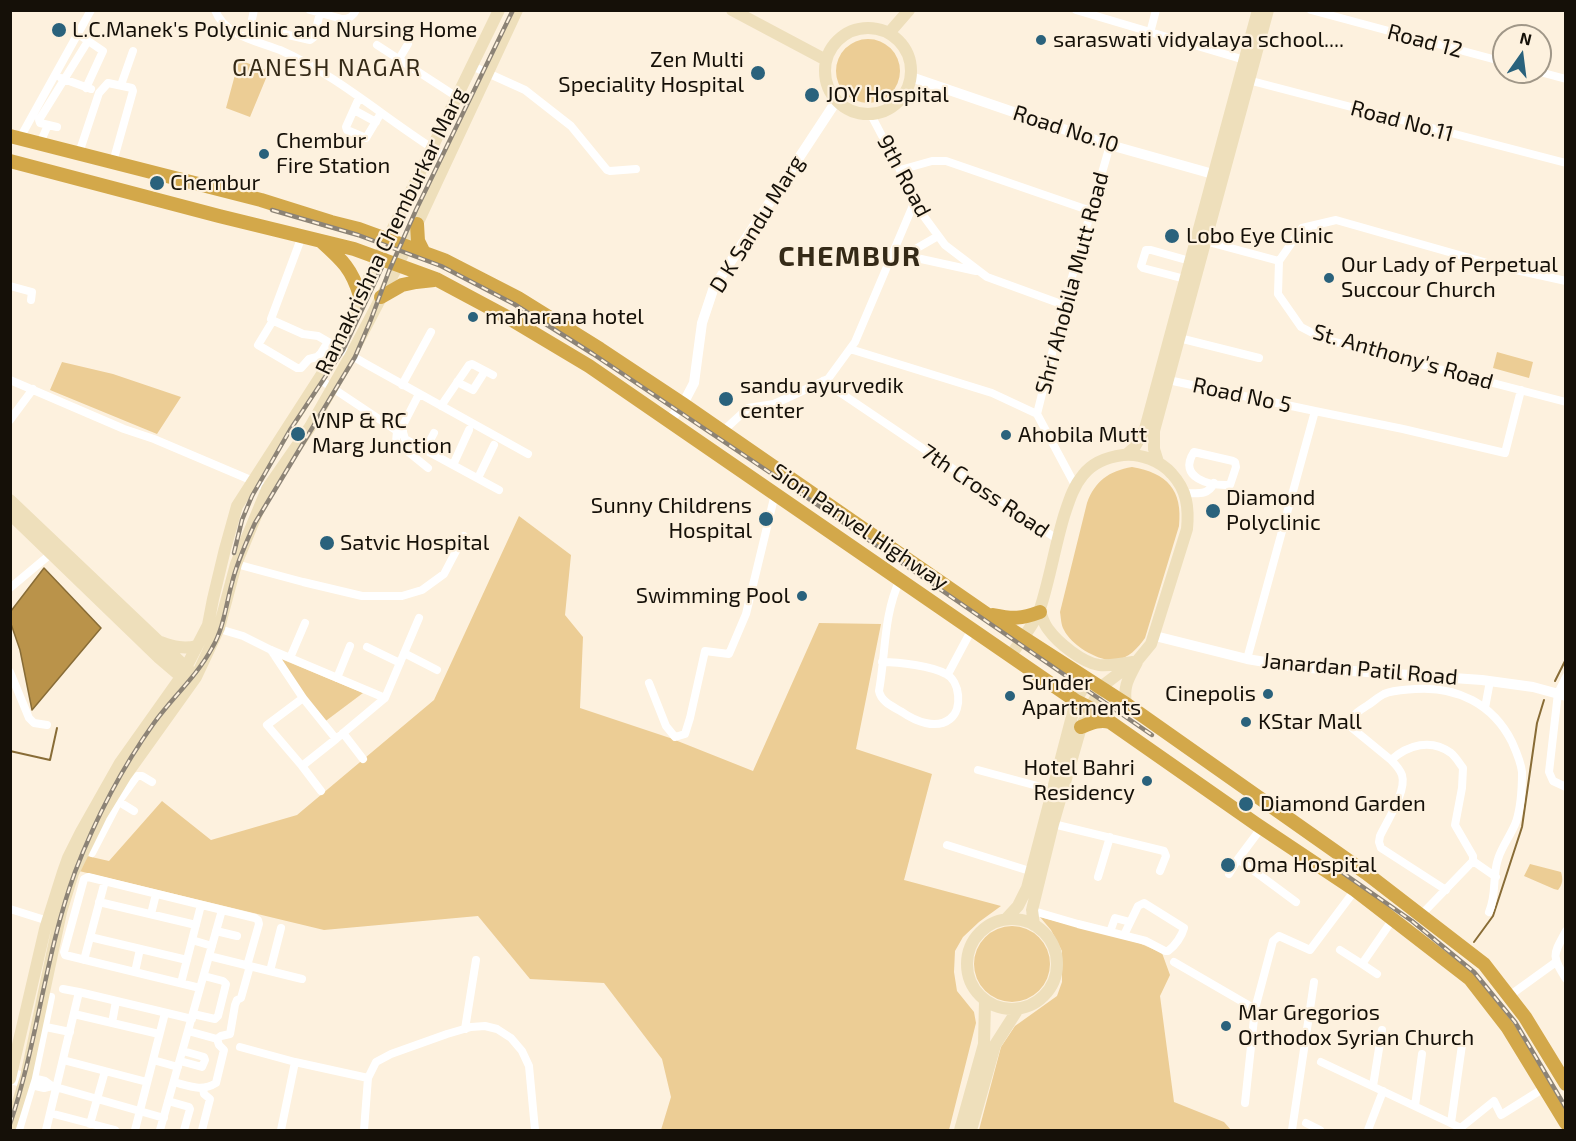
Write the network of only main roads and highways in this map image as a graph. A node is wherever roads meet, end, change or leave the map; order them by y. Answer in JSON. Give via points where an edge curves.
{"nodes":[{"id":1,"x":499,"y":10,"type":"edge"},
{"id":2,"x":517,"y":10,"type":"edge"},
{"id":3,"x":732,"y":10,"type":"edge"},
{"id":4,"x":909,"y":10,"type":"edge"},
{"id":5,"x":1258,"y":10,"type":"edge"},
{"id":6,"x":1268,"y":10,"type":"edge"},
{"id":7,"x":889,"y":33,"type":"junction"},
{"id":8,"x":826,"y":60,"type":"junction"},
{"id":9,"x":1249,"y":62,"type":"junction"},
{"id":10,"x":15,"y":137,"type":"edge"},
{"id":11,"x":10,"y":161,"type":"edge"},
{"id":12,"x":417,"y":224,"type":"junction"},
{"id":13,"x":388,"y":239,"type":"junction"},
{"id":14,"x":1201,"y":240,"type":"junction"},
{"id":15,"x":320,"y":241,"type":"junction"},
{"id":16,"x":407,"y":246,"type":"junction"},
{"id":17,"x":424,"y":253,"type":"junction"},
{"id":18,"x":378,"y":258,"type":"junction"},
{"id":19,"x":398,"y":265,"type":"junction"},
{"id":20,"x":436,"y":279,"type":"junction"},
{"id":21,"x":360,"y":296,"type":"junction"},
{"id":22,"x":381,"y":297,"type":"junction"},
{"id":23,"x":1127,"y":454,"type":"junction"},
{"id":24,"x":1158,"y":462,"type":"junction"},
{"id":25,"x":10,"y":500,"type":"edge"},
{"id":26,"x":10,"y":514,"type":"edge"},
{"id":27,"x":228,"y":540,"type":"junction"},
{"id":28,"x":243,"y":544,"type":"junction"},
{"id":29,"x":55,"y":550,"type":"junction"},
{"id":30,"x":219,"y":600,"type":"junction"},
{"id":31,"x":1040,"y":612,"type":"junction"},
{"id":32,"x":988,"y":615,"type":"junction"},
{"id":33,"x":214,"y":627,"type":"junction"},
{"id":34,"x":1023,"y":638,"type":"junction"},
{"id":35,"x":157,"y":641,"type":"junction"},
{"id":36,"x":197,"y":646,"type":"junction"},
{"id":37,"x":1011,"y":655,"type":"junction"},
{"id":38,"x":1137,"y":661,"type":"junction"},
{"id":39,"x":188,"y":677,"type":"junction"},
{"id":40,"x":1088,"y":679,"type":"junction"},
{"id":41,"x":1101,"y":687,"type":"junction"},
{"id":42,"x":1076,"y":701,"type":"junction"},
{"id":43,"x":1126,"y":704,"type":"junction"},
{"id":44,"x":1090,"y":708,"type":"junction"},
{"id":45,"x":1110,"y":722,"type":"junction"},
{"id":46,"x":1081,"y":727,"type":"junction"},
{"id":47,"x":1072,"y":739,"type":"junction"},
{"id":48,"x":73,"y":860,"type":"junction"},
{"id":49,"x":1037,"y":873,"type":"junction"},
{"id":50,"x":1006,"y":919,"type":"junction"},
{"id":51,"x":1034,"y":925,"type":"junction"},
{"id":52,"x":44,"y":958,"type":"junction"},
{"id":53,"x":31,"y":985,"type":"junction"},
{"id":54,"x":48,"y":992,"type":"junction"},
{"id":55,"x":985,"y":1001,"type":"junction"},
{"id":56,"x":1018,"y":1009,"type":"junction"},
{"id":57,"x":11,"y":1077,"type":"edge"},
{"id":58,"x":1566,"y":1084,"type":"edge"},
{"id":59,"x":1566,"y":1124,"type":"edge"},
{"id":60,"x":18,"y":1129,"type":"edge"},
{"id":61,"x":960,"y":1131,"type":"edge"},
{"id":62,"x":971,"y":1131,"type":"edge"}],
"edges":[{"from":1,"to":13,"type":"main road","name":"Ramakrishna Chemburkar Marg"},
{"from":2,"to":12,"type":"main road","name":"Ramakrishna Chemburkar Marg"},
{"from":3,"to":8,"type":"main road"},
{"from":4,"to":7,"type":"main road"},
{"from":5,"to":9,"type":"main road"},
{"from":6,"to":9,"type":"main road"},
{"from":7,"to":8,"type":"main road","via":[[864,28],[851,31],[840,38]]},
{"from":7,"to":8,"type":"main road","via":[[907,52],[911,76],[906,91],[885,110],[858,112],[837,100],[826,80]]},
{"from":9,"to":14,"type":"main road"},
{"from":10,"to":13,"type":"highway","name":"Sion Panvel Highway","via":[[261,200]]},
{"from":11,"to":15,"type":"highway","name":"Sion Panvel Highway"},
{"from":12,"to":16,"type":"main road","name":"Ramakrishna Chemburkar Marg"},
{"from":12,"to":17,"type":"highway","via":[[418,241]]},
{"from":13,"to":16,"type":"highway","name":"Sion Panvel Highway"},
{"from":13,"to":18,"type":"main road","name":"Ramakrishna Chemburkar Marg"},
{"from":14,"to":23,"type":"main road","via":[[1190,261],[1145,429]]},
{"from":14,"to":24,"type":"main road","via":[[1153,440]]},
{"from":15,"to":18,"type":"highway","name":"Sion Panvel Highway"},
{"from":15,"to":21,"type":"highway","via":[[343,262]]},
{"from":16,"to":17,"type":"highway","name":"Sion Panvel Highway"},
{"from":16,"to":19,"type":"main road","name":"Ramakrishna Chemburkar Marg"},
{"from":17,"to":32,"type":"highway","name":"Sion Panvel Highway","via":[[518,298],[600,349]]},
{"from":18,"to":19,"type":"highway","name":"Sion Panvel Highway"},
{"from":18,"to":21,"type":"main road","name":"Ramakrishna Chemburkar Marg"},
{"from":19,"to":20,"type":"highway","name":"Sion Panvel Highway"},
{"from":19,"to":22,"type":"main road","name":"Ramakrishna Chemburkar Marg"},
{"from":20,"to":22,"type":"highway","via":[[402,285]]},
{"from":20,"to":37,"type":"highway","name":"Sion Panvel Highway","via":[[589,366]]},
{"from":21,"to":27,"type":"main road","name":"Ramakrishna Chemburkar Marg","via":[[319,379],[237,506]]},
{"from":22,"to":28,"type":"main road","name":"Ramakrishna Chemburkar Marg","via":[[310,427],[267,489]]},
{"from":23,"to":24,"type":"main road"},
{"from":23,"to":31,"type":"main road","via":[[1097,463],[1075,485],[1057,539]]},
{"from":24,"to":38,"type":"main road","via":[[1182,488],[1189,514],[1155,636]]},
{"from":25,"to":29,"type":"main road"},
{"from":26,"to":29,"type":"main road"},
{"from":27,"to":28,"type":"main road"},
{"from":27,"to":30,"type":"main road","name":"Ramakrishna Chemburkar Marg"},
{"from":28,"to":30,"type":"main road","name":"Ramakrishna Chemburkar Marg"},
{"from":29,"to":35,"type":"main road"},
{"from":29,"to":39,"type":"main road","via":[[159,658]]},
{"from":30,"to":33,"type":"main road","name":"Ramakrishna Chemburkar Marg"},
{"from":31,"to":32,"type":"highway","via":[[1026,618]]},
{"from":31,"to":34,"type":"main road"},
{"from":31,"to":38,"type":"main road","via":[[1047,628],[1081,658],[1114,665]]},
{"from":32,"to":34,"type":"highway","name":"Sion Panvel Highway"},
{"from":33,"to":36,"type":"main road","name":"Ramakrishna Chemburkar Marg"},
{"from":33,"to":39,"type":"main road","name":"Ramakrishna Chemburkar Marg"},
{"from":34,"to":37,"type":"main road"},
{"from":34,"to":40,"type":"highway","name":"Sion Panvel Highway"},
{"from":35,"to":36,"type":"main road","via":[[174,647]]},
{"from":35,"to":39,"type":"main road"},
{"from":36,"to":39,"type":"main road","name":"Ramakrishna Chemburkar Marg"},
{"from":37,"to":42,"type":"highway","name":"Sion Panvel Highway"},
{"from":38,"to":41,"type":"main road"},
{"from":38,"to":43,"type":"main road","via":[[1126,685]]},
{"from":39,"to":48,"type":"main road","via":[[125,766],[92,843]]},
{"from":40,"to":41,"type":"highway","name":"Sion Panvel Highway"},
{"from":40,"to":42,"type":"main road"},
{"from":41,"to":43,"type":"highway","name":"Sion Panvel Highway"},
{"from":41,"to":44,"type":"main road"},
{"from":42,"to":44,"type":"highway","name":"Sion Panvel Highway"},
{"from":42,"to":47,"type":"main road"},
{"from":43,"to":58,"type":"highway","name":"Sion Panvel Highway","via":[[1361,869],[1484,964],[1525,1017]]},
{"from":44,"to":45,"type":"highway","name":"Sion Panvel Highway"},
{"from":44,"to":46,"type":"main road"},
{"from":45,"to":46,"type":"highway"},
{"from":45,"to":59,"type":"highway","name":"Sion Panvel Highway","via":[[1355,890],[1470,979],[1508,1028]]},
{"from":46,"to":47,"type":"main road"},
{"from":47,"to":49,"type":"main road"},
{"from":48,"to":52,"type":"main road","via":[[63,872],[48,921]]},
{"from":48,"to":52,"type":"main road","via":[[67,914]]},
{"from":49,"to":50,"type":"main road"},
{"from":49,"to":51,"type":"main road"},
{"from":50,"to":51,"type":"main road"},
{"from":50,"to":55,"type":"main road","via":[[979,933],[970,946],[968,976]]},
{"from":51,"to":56,"type":"main road","via":[[1053,945],[1057,973],[1044,997]]},
{"from":52,"to":53,"type":"main road"},
{"from":52,"to":54,"type":"main road"},
{"from":53,"to":54,"type":"main road"},
{"from":53,"to":57,"type":"main road"},
{"from":54,"to":60,"type":"main road"},
{"from":55,"to":56,"type":"main road"},
{"from":55,"to":61,"type":"main road","via":[[984,1044]]},
{"from":56,"to":62,"type":"main road","via":[[995,1045]]}]}
